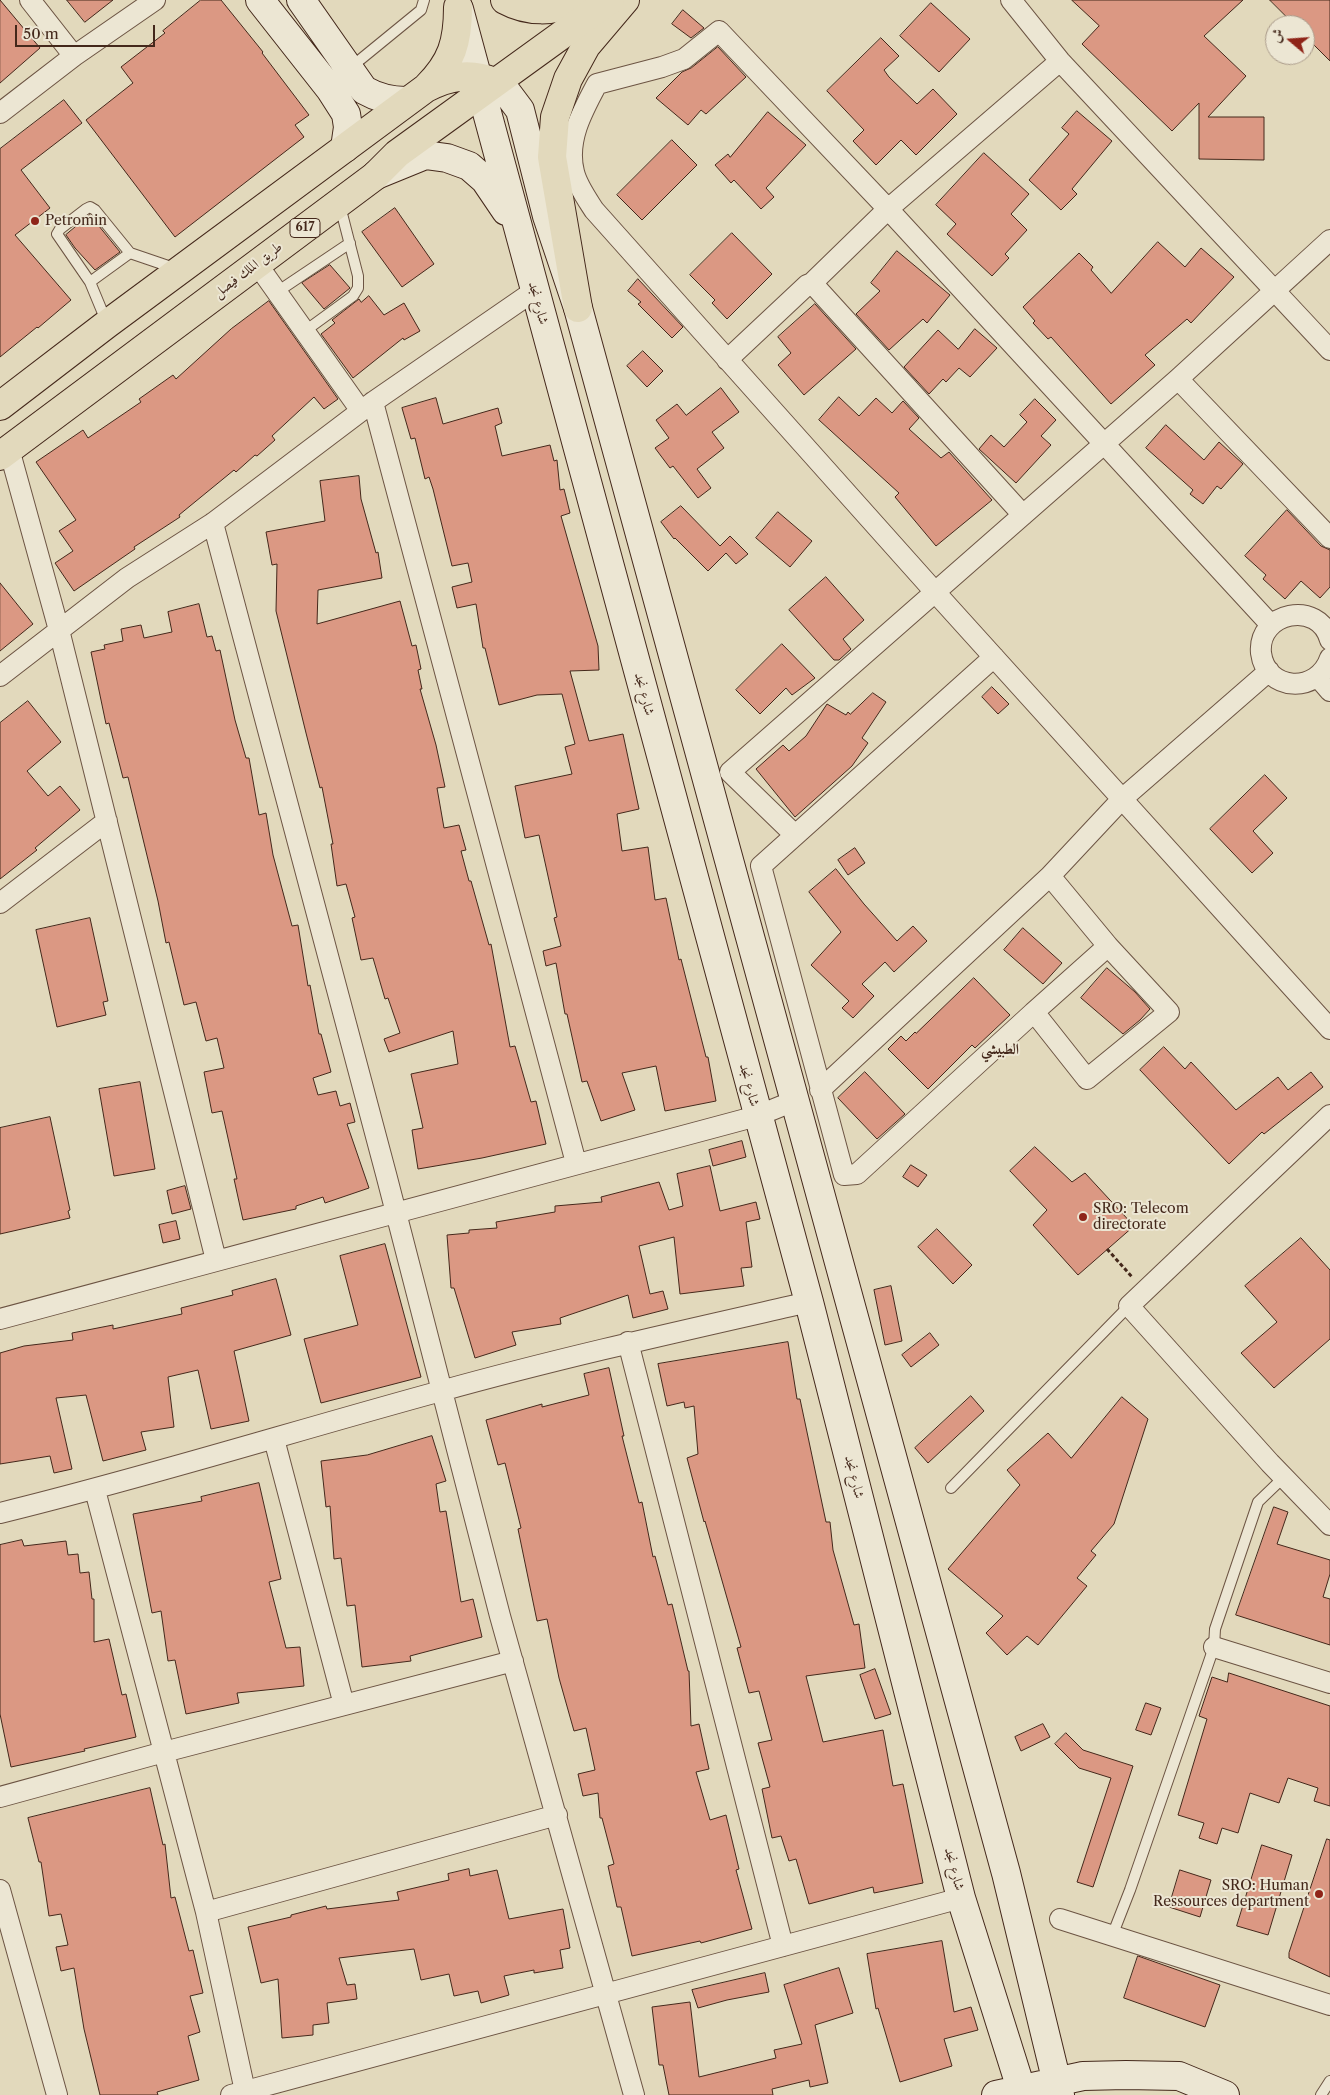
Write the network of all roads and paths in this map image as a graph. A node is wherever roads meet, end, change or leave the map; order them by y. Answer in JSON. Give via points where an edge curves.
{"nodes":[{"id":1,"x":30,"y":0,"type":"edge"},
{"id":2,"x":155,"y":0,"type":"edge"},
{"id":3,"x":260,"y":0,"type":"edge"},
{"id":4,"x":301,"y":0,"type":"edge"},
{"id":5,"x":424,"y":0,"type":"edge"},
{"id":6,"x":505,"y":0,"type":"edge"},
{"id":7,"x":577,"y":0,"type":"edge"},
{"id":8,"x":610,"y":0,"type":"edge"},
{"id":9,"x":625,"y":0,"type":"edge"},
{"id":10,"x":1011,"y":0,"type":"edge"},
{"id":11,"x":457,"y":4,"type":"edge"},
{"id":12,"x":74,"y":56,"type":"junction"},
{"id":13,"x":1060,"y":61,"type":"junction"},
{"id":14,"x":350,"y":69,"type":"junction"},
{"id":15,"x":483,"y":83,"type":"junction"},
{"id":16,"x":330,"y":89,"type":"junction"},
{"id":17,"x":416,"y":95,"type":"junction"},
{"id":18,"x":0,"y":113,"type":"edge"},
{"id":19,"x":345,"y":148,"type":"junction"},
{"id":20,"x":375,"y":176,"type":"junction"},
{"id":21,"x":339,"y":202,"type":"junction"},
{"id":22,"x":888,"y":209,"type":"junction"},
{"id":23,"x":518,"y":228,"type":"junction"},
{"id":24,"x":1330,"y":240,"type":"edge"},
{"id":25,"x":350,"y":243,"type":"junction"},
{"id":26,"x":130,"y":253,"type":"junction"},
{"id":27,"x":257,"y":264,"type":"junction"},
{"id":28,"x":180,"y":270,"type":"junction"},
{"id":29,"x":90,"y":282,"type":"junction"},
{"id":30,"x":812,"y":283,"type":"junction"},
{"id":31,"x":1274,"y":290,"type":"junction"},
{"id":32,"x":534,"y":291,"type":"junction"},
{"id":33,"x":277,"y":292,"type":"junction"},
{"id":34,"x":578,"y":308,"type":"junction"},
{"id":35,"x":107,"y":324,"type":"junction"},
{"id":36,"x":305,"y":331,"type":"junction"},
{"id":37,"x":1330,"y":350,"type":"edge"},
{"id":38,"x":727,"y":360,"type":"junction"},
{"id":39,"x":1178,"y":379,"type":"junction"},
{"id":40,"x":0,"y":406,"type":"edge"},
{"id":41,"x":367,"y":407,"type":"junction"},
{"id":42,"x":1104,"y":443,"type":"junction"},
{"id":43,"x":5,"y":452,"type":"edge"},
{"id":44,"x":1023,"y":515,"type":"junction"},
{"id":45,"x":213,"y":523,"type":"junction"},
{"id":46,"x":1330,"y":538,"type":"edge"},
{"id":47,"x":935,"y":592,"type":"junction"},
{"id":48,"x":1271,"y":625,"type":"junction"},
{"id":49,"x":1328,"y":629,"type":"edge"},
{"id":50,"x":59,"y":630,"type":"junction"},
{"id":51,"x":994,"y":657,"type":"junction"},
{"id":52,"x":1330,"y":658,"type":"edge"},
{"id":53,"x":1269,"y":671,"type":"junction"},
{"id":54,"x":0,"y":676,"type":"edge"},
{"id":55,"x":1324,"y":684,"type":"edge"},
{"id":56,"x":1122,"y":799,"type":"junction"},
{"id":57,"x":107,"y":821,"type":"junction"},
{"id":58,"x":795,"y":835,"type":"junction"},
{"id":59,"x":1050,"y":876,"type":"junction"},
{"id":60,"x":0,"y":903,"type":"edge"},
{"id":61,"x":1108,"y":946,"type":"junction"},
{"id":62,"x":1034,"y":1012,"type":"junction"},
{"id":63,"x":1330,"y":1029,"type":"edge"},
{"id":64,"x":820,"y":1090,"type":"junction"},
{"id":65,"x":794,"y":1101,"type":"junction"},
{"id":66,"x":1330,"y":1115,"type":"edge"},
{"id":67,"x":757,"y":1116,"type":"junction"},
{"id":68,"x":576,"y":1163,"type":"junction"},
{"id":69,"x":396,"y":1213,"type":"junction"},
{"id":70,"x":1107,"y":1249,"type":"dead end"},
{"id":71,"x":216,"y":1260,"type":"junction"},
{"id":72,"x":1145,"y":1291,"type":"junction"},
{"id":73,"x":809,"y":1302,"type":"junction"},
{"id":74,"x":1130,"y":1306,"type":"junction"},
{"id":75,"x":0,"y":1319,"type":"edge"},
{"id":76,"x":628,"y":1342,"type":"junction"},
{"id":77,"x":442,"y":1391,"type":"junction"},
{"id":78,"x":274,"y":1439,"type":"junction"},
{"id":79,"x":1284,"y":1477,"type":"junction"},
{"id":80,"x":951,"y":1488,"type":"dead end"},
{"id":81,"x":95,"y":1490,"type":"junction"},
{"id":82,"x":0,"y":1513,"type":"edge"},
{"id":83,"x":1330,"y":1526,"type":"edge"},
{"id":84,"x":1214,"y":1647,"type":"junction"},
{"id":85,"x":513,"y":1661,"type":"junction"},
{"id":86,"x":1330,"y":1683,"type":"edge"},
{"id":87,"x":344,"y":1705,"type":"junction"},
{"id":88,"x":164,"y":1752,"type":"junction"},
{"id":89,"x":0,"y":1797,"type":"edge"},
{"id":90,"x":557,"y":1816,"type":"junction"},
{"id":91,"x":0,"y":1890,"type":"edge"},
{"id":92,"x":961,"y":1898,"type":"junction"},
{"id":93,"x":206,"y":1912,"type":"junction"},
{"id":94,"x":1060,"y":1919,"type":"dead end"},
{"id":95,"x":1112,"y":1936,"type":"junction"},
{"id":96,"x":783,"y":1946,"type":"junction"},
{"id":97,"x":607,"y":1994,"type":"junction"},
{"id":98,"x":1330,"y":2005,"type":"edge"},
{"id":99,"x":1330,"y":2081,"type":"edge"},
{"id":100,"x":1058,"y":2089,"type":"edge"},
{"id":101,"x":238,"y":2093,"type":"edge"},
{"id":102,"x":1013,"y":2093,"type":"edge"},
{"id":103,"x":57,"y":2095,"type":"edge"},
{"id":104,"x":634,"y":2095,"type":"edge"},
{"id":105,"x":1225,"y":2095,"type":"edge"},
{"id":106,"x":1321,"y":2095,"type":"edge"}],
"edges":[{"from":1,"to":12,"type":"street"},
{"from":2,"to":12,"type":"street"},
{"from":3,"to":16,"type":"street"},
{"from":4,"to":14,"type":"street"},
{"from":5,"to":14,"type":"lane","via":[[421,10]]},
{"from":6,"to":7,"type":"main road","via":[[517,6],[554,9]]},
{"from":8,"to":15,"type":"main road","name":"طريق الملك فيصل","number":"617"},
{"from":9,"to":34,"type":"main road","via":[[586,46],[568,79],[555,117],[552,157]]},
{"from":10,"to":13,"type":"street"},
{"from":11,"to":15,"type":"street","name":"شارع نجد"},
{"from":11,"to":17,"type":"main road","via":[[458,25],[449,61],[442,72]]},
{"from":12,"to":18,"type":"street"},
{"from":13,"to":22,"type":"street"},
{"from":13,"to":31,"type":"street"},
{"from":14,"to":16,"type":"street"},
{"from":14,"to":17,"type":"street","via":[[364,90],[375,96]]},
{"from":15,"to":17,"type":"main road","via":[[461,76],[449,78]]},
{"from":15,"to":20,"type":"main road","name":"طريق الملك فيصل","number":"617"},
{"from":15,"to":23,"type":"street","name":"شارع نجد"},
{"from":15,"to":34,"type":"street","via":[[505,90],[520,110],[546,216]]},
{"from":16,"to":19,"type":"street","via":[[346,114]]},
{"from":17,"to":19,"type":"main road"},
{"from":19,"to":28,"type":"main road"},
{"from":20,"to":21,"type":"main road","name":"طريق الملك فيصل","number":"617"},
{"from":20,"to":23,"type":"street","via":[[425,155],[459,161],[485,180]]},
{"from":21,"to":25,"type":"lane"},
{"from":21,"to":27,"type":"main road","name":"طريق الملك فيصل","number":"617"},
{"from":22,"to":30,"type":"street"},
{"from":22,"to":38,"type":"street","via":[[719,31],[684,59],[596,84],[582,111],[571,146],[574,174],[594,210]]},
{"from":22,"to":42,"type":"street"},
{"from":23,"to":32,"type":"street","name":"شارع نجد"},
{"from":24,"to":31,"type":"street"},
{"from":25,"to":33,"type":"lane"},
{"from":25,"to":36,"type":"lane","via":[[358,288],[353,296]]},
{"from":26,"to":28,"type":"lane"},
{"from":26,"to":29,"type":"lane"},
{"from":26,"to":29,"type":"lane","via":[[95,210],[86,209],[57,234]]},
{"from":27,"to":33,"type":"street"},
{"from":27,"to":43,"type":"main road","name":"طريق الملك فيصل","number":"617"},
{"from":28,"to":35,"type":"main road"},
{"from":29,"to":35,"type":"lane"},
{"from":30,"to":38,"type":"street"},
{"from":30,"to":44,"type":"street"},
{"from":31,"to":37,"type":"street"},
{"from":31,"to":39,"type":"street"},
{"from":32,"to":41,"type":"street"},
{"from":32,"to":67,"type":"street","name":"شارع نجد"},
{"from":33,"to":36,"type":"street"},
{"from":34,"to":65,"type":"street"},
{"from":35,"to":40,"type":"main road"},
{"from":36,"to":41,"type":"street"},
{"from":38,"to":47,"type":"street"},
{"from":39,"to":42,"type":"street"},
{"from":39,"to":46,"type":"street"},
{"from":41,"to":45,"type":"street"},
{"from":41,"to":68,"type":"street"},
{"from":42,"to":44,"type":"street"},
{"from":42,"to":48,"type":"street"},
{"from":43,"to":50,"type":"street"},
{"from":44,"to":47,"type":"street"},
{"from":45,"to":50,"type":"street","via":[[127,578]]},
{"from":45,"to":69,"type":"street"},
{"from":47,"to":51,"type":"street"},
{"from":47,"to":58,"type":"street","via":[[730,772]]},
{"from":48,"to":49,"type":"street","via":[[1288,615],[1298,614],[1317,620]]},
{"from":48,"to":53,"type":"street","via":[[1265,634],[1261,653]]},
{"from":50,"to":54,"type":"street"},
{"from":50,"to":57,"type":"street"},
{"from":51,"to":56,"type":"street"},
{"from":51,"to":58,"type":"street"},
{"from":52,"to":55,"type":"street"},
{"from":53,"to":55,"type":"street","via":[[1276,678],[1295,684]]},
{"from":53,"to":56,"type":"street"},
{"from":56,"to":59,"type":"street"},
{"from":56,"to":63,"type":"street"},
{"from":57,"to":60,"type":"street"},
{"from":57,"to":71,"type":"street"},
{"from":58,"to":64,"type":"street","via":[[761,866]]},
{"from":59,"to":61,"type":"street"},
{"from":59,"to":64,"type":"street"},
{"from":61,"to":62,"type":"street"},
{"from":61,"to":62,"type":"street","via":[[1169,1012],[1087,1079]]},
{"from":62,"to":64,"type":"street","via":[[857,1174],[844,1175]]},
{"from":65,"to":67,"type":"street"},
{"from":65,"to":100,"type":"street","via":[[1003,1864]]},
{"from":66,"to":72,"type":"street"},
{"from":67,"to":68,"type":"street"},
{"from":67,"to":73,"type":"street","name":"شارع نجد"},
{"from":68,"to":69,"type":"street"},
{"from":69,"to":71,"type":"street"},
{"from":69,"to":77,"type":"street"},
{"from":70,"to":72,"type":"path"},
{"from":71,"to":75,"type":"street"},
{"from":72,"to":74,"type":"street"},
{"from":73,"to":76,"type":"street"},
{"from":73,"to":92,"type":"street","name":"شارع نجد"},
{"from":74,"to":79,"type":"street"},
{"from":74,"to":80,"type":"lane"},
{"from":76,"to":77,"type":"street"},
{"from":76,"to":96,"type":"street"},
{"from":77,"to":78,"type":"street"},
{"from":77,"to":85,"type":"street"},
{"from":78,"to":81,"type":"street"},
{"from":78,"to":87,"type":"street"},
{"from":79,"to":83,"type":"street"},
{"from":79,"to":84,"type":"lane","via":[[1258,1502],[1215,1628]]},
{"from":81,"to":82,"type":"street"},
{"from":81,"to":88,"type":"street"},
{"from":84,"to":86,"type":"street"},
{"from":84,"to":95,"type":"lane"},
{"from":85,"to":87,"type":"street"},
{"from":85,"to":90,"type":"street"},
{"from":87,"to":88,"type":"street"},
{"from":88,"to":89,"type":"street"},
{"from":88,"to":93,"type":"street"},
{"from":90,"to":93,"type":"street"},
{"from":90,"to":97,"type":"street"},
{"from":91,"to":103,"type":"street"},
{"from":92,"to":96,"type":"street"},
{"from":92,"to":102,"type":"street","name":"شارع نجد"},
{"from":93,"to":101,"type":"street"},
{"from":94,"to":95,"type":"street"},
{"from":95,"to":98,"type":"street"},
{"from":96,"to":97,"type":"street"},
{"from":97,"to":101,"type":"street"},
{"from":97,"to":104,"type":"street"},
{"from":99,"to":106,"type":"lane"},
{"from":100,"to":102,"type":"street"},
{"from":100,"to":105,"type":"street","via":[[1083,2076],[1179,2076]]}]}
